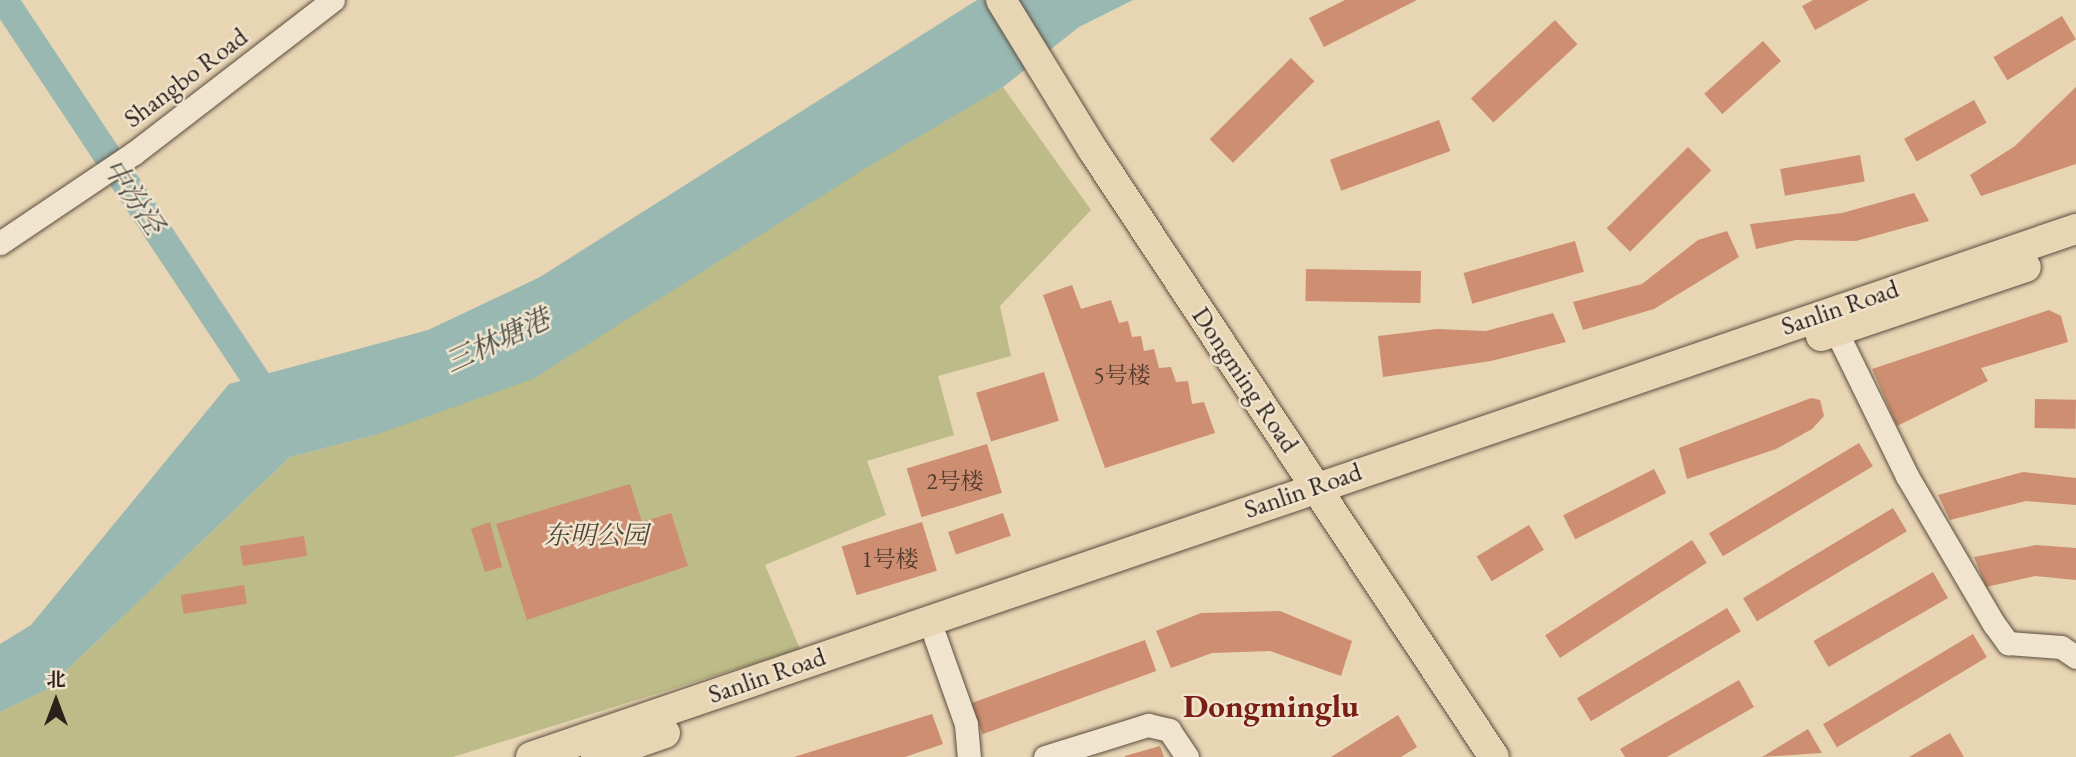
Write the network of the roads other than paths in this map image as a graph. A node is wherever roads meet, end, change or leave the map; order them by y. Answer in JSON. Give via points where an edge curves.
{"nodes":[{"id":1,"x":333,"y":0,"type":"edge"},
{"id":2,"x":1001,"y":0,"type":"edge"},
{"id":3,"x":2076,"y":229,"type":"edge"},
{"id":4,"x":0,"y":243,"type":"edge"},
{"id":5,"x":2076,"y":250,"type":"edge"},
{"id":6,"x":1836,"y":331,"type":"junction"},
{"id":7,"x":1322,"y":495,"type":"junction"},
{"id":8,"x":935,"y":637,"type":"junction"},
{"id":9,"x":2076,"y":657,"type":"edge"},
{"id":10,"x":531,"y":757,"type":"edge"},
{"id":11,"x":596,"y":757,"type":"edge"},
{"id":12,"x":969,"y":757,"type":"edge"},
{"id":13,"x":1045,"y":757,"type":"edge"},
{"id":14,"x":1187,"y":757,"type":"edge"},
{"id":15,"x":1494,"y":757,"type":"edge"}],
"edges":[{"from":1,"to":4,"type":"street","name":"Shangbo Road","via":[[134,153]]},
{"from":2,"to":7,"type":"main road","name":"Dongming Road","via":[[1038,64]]},
{"from":3,"to":7,"type":"main road","name":"Sanlin Road"},
{"from":5,"to":6,"type":"main road","name":"Sanlin Road"},
{"from":6,"to":7,"type":"main road","name":"Sanlin Road"},
{"from":6,"to":9,"type":"street","via":[[1908,476],[1994,624],[2008,643],[2061,647]]},
{"from":7,"to":8,"type":"main road","name":"Sanlin Road"},
{"from":7,"to":10,"type":"main road","name":"Sanlin Road"},
{"from":7,"to":15,"type":"main road","name":"Dongming Road"},
{"from":8,"to":11,"type":"main road","name":"Sanlin Road"},
{"from":8,"to":12,"type":"street","via":[[966,724]]},
{"from":13,"to":14,"type":"street","via":[[1148,725],[1169,730]]}]}
